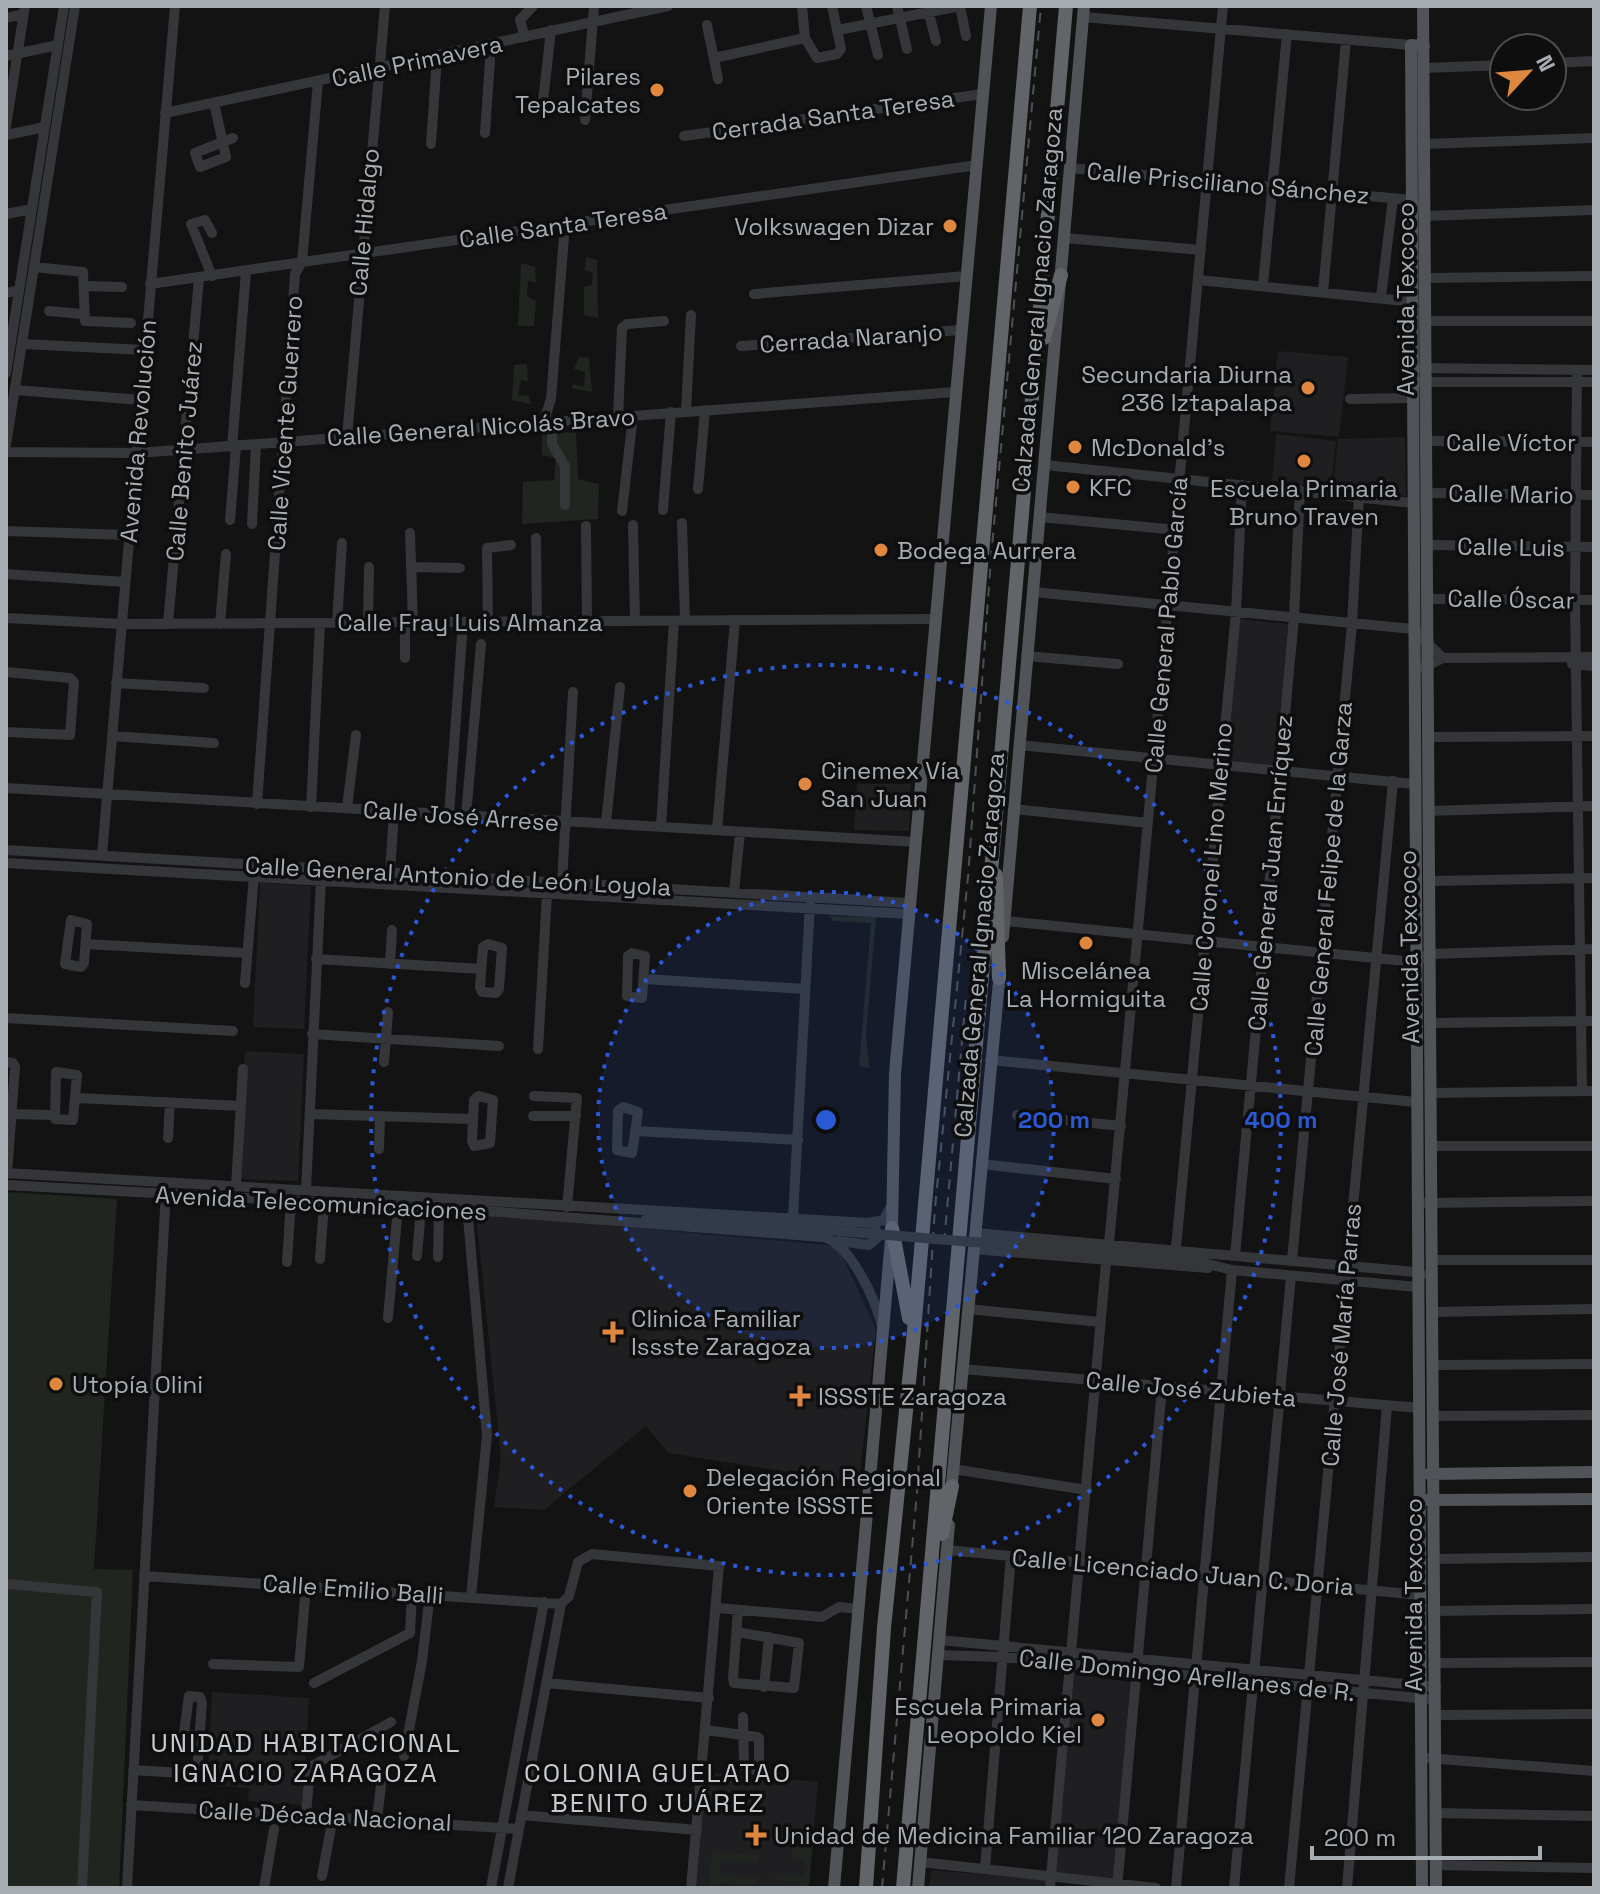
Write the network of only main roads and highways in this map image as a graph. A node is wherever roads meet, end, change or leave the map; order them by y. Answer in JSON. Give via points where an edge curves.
{"nodes":[{"id":1,"x":991,"y":6,"type":"edge"},
{"id":2,"x":1030,"y":6,"type":"edge"},
{"id":3,"x":1066,"y":6,"type":"edge"},
{"id":4,"x":1423,"y":6,"type":"edge"},
{"id":5,"x":1084,"y":11,"type":"edge"},
{"id":6,"x":1418,"y":45,"type":"junction"},
{"id":7,"x":1418,"y":83,"type":"junction"},
{"id":8,"x":1061,"y":275,"type":"junction"},
{"id":9,"x":1033,"y":377,"type":"junction"},
{"id":10,"x":1413,"y":613,"type":"junction"},
{"id":11,"x":1428,"y":614,"type":"junction"},
{"id":12,"x":993,"y":837,"type":"junction"},
{"id":13,"x":999,"y":978,"type":"junction"},
{"id":14,"x":892,"y":1228,"type":"junction"},
{"id":15,"x":913,"y":1342,"type":"junction"},
{"id":16,"x":1420,"y":1450,"type":"junction"},
{"id":17,"x":1435,"y":1450,"type":"junction"},
{"id":18,"x":1594,"y":1472,"type":"edge"},
{"id":19,"x":1420,"y":1474,"type":"junction"},
{"id":20,"x":1435,"y":1474,"type":"junction"},
{"id":21,"x":952,"y":1486,"type":"junction"},
{"id":22,"x":1594,"y":1499,"type":"edge"},
{"id":23,"x":1420,"y":1500,"type":"junction"},
{"id":24,"x":1435,"y":1500,"type":"junction"},
{"id":25,"x":1434,"y":1536,"type":"junction"},
{"id":26,"x":1419,"y":1537,"type":"junction"},
{"id":27,"x":925,"y":1612,"type":"junction"},
{"id":28,"x":1428,"y":1758,"type":"junction"},
{"id":29,"x":834,"y":1888,"type":"edge"},
{"id":30,"x":866,"y":1888,"type":"edge"},
{"id":31,"x":903,"y":1888,"type":"edge"},
{"id":32,"x":918,"y":1888,"type":"edge"},
{"id":33,"x":1422,"y":1888,"type":"edge"},
{"id":34,"x":1436,"y":1888,"type":"edge"}],
"edges":[{"from":1,"to":14,"type":"main road","via":[[895,1073]]},
{"from":2,"to":15,"type":"highway","name":"Calzada General Ignacio Zaragoza"},
{"from":3,"to":9,"type":"highway","name":"Calzada General Ignacio Zaragoza"},
{"from":4,"to":6,"type":"main road","name":"Avenida Texcoco"},
{"from":5,"to":8,"type":"main road","name":"Calzada General Ignacio Zaragoza"},
{"from":6,"to":7,"type":"main road","name":"Avenida Texcoco"},
{"from":6,"to":7,"type":"main road","name":"Avenida Texcoco","via":[[1424,68]]},
{"from":7,"to":10,"type":"main road","name":"Avenida Texcoco","via":[[1412,200]]},
{"from":7,"to":11,"type":"main road","name":"Avenida Texcoco","via":[[1426,216]]},
{"from":8,"to":9,"type":"highway"},
{"from":8,"to":13,"type":"main road","name":"Calzada General Ignacio Zaragoza"},
{"from":9,"to":12,"type":"highway","name":"Calzada General Ignacio Zaragoza"},
{"from":10,"to":11,"type":"main road"},
{"from":10,"to":16,"type":"main road","name":"Avenida Texcoco"},
{"from":11,"to":17,"type":"main road","name":"Avenida Texcoco"},
{"from":12,"to":13,"type":"highway"},
{"from":12,"to":27,"type":"highway","name":"Calzada General Ignacio Zaragoza"},
{"from":13,"to":21,"type":"main road","name":"Calzada General Ignacio Zaragoza"},
{"from":14,"to":15,"type":"highway"},
{"from":14,"to":29,"type":"main road"},
{"from":15,"to":30,"type":"highway","name":"Calzada General Ignacio Zaragoza","via":[[884,1628]]},
{"from":16,"to":17,"type":"main road"},
{"from":16,"to":19,"type":"main road","name":"Avenida Texcoco"},
{"from":17,"to":20,"type":"main road","name":"Avenida Texcoco"},
{"from":18,"to":20,"type":"main road"},
{"from":19,"to":20,"type":"main road"},
{"from":19,"to":23,"type":"main road","name":"Avenida Texcoco"},
{"from":20,"to":24,"type":"main road","name":"Avenida Texcoco"},
{"from":21,"to":27,"type":"highway"},
{"from":21,"to":32,"type":"main road","name":"Calzada General Ignacio Zaragoza"},
{"from":22,"to":24,"type":"main road"},
{"from":23,"to":24,"type":"main road"},
{"from":23,"to":26,"type":"main road","name":"Avenida Texcoco"},
{"from":24,"to":25,"type":"main road","name":"Avenida Texcoco"},
{"from":25,"to":26,"type":"main road"},
{"from":25,"to":28,"type":"main road","name":"Avenida Texcoco","via":[[1436,1715]]},
{"from":26,"to":28,"type":"main road","name":"Avenida Texcoco","via":[[1421,1692]]},
{"from":27,"to":31,"type":"highway","name":"Calzada General Ignacio Zaragoza"},
{"from":28,"to":33,"type":"main road","name":"Avenida Texcoco"},
{"from":28,"to":34,"type":"main road","name":"Avenida Texcoco","via":[[1436,1813]]}]}
